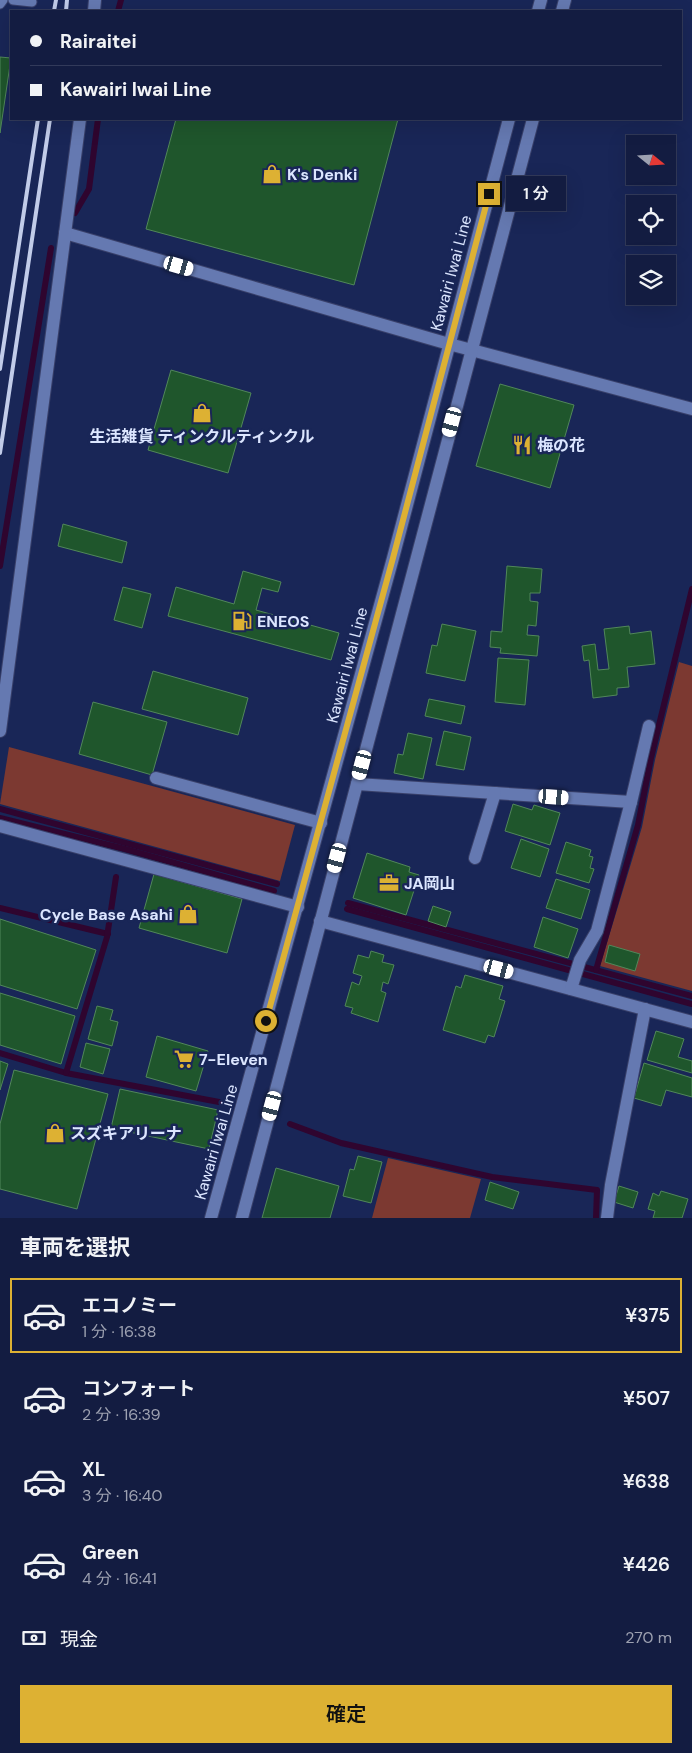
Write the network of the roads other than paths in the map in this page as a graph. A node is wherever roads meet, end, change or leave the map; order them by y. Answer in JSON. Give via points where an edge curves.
{"nodes":[{"id":1,"x":3,"y":0,"type":"edge"},
{"id":2,"x":13,"y":0,"type":"edge"},
{"id":3,"x":0,"y":4,"type":"edge"},
{"id":4,"x":32,"y":5,"type":"edge"},
{"id":5,"x":80,"y":120,"type":"edge"},
{"id":6,"x":509,"y":120,"type":"edge"},
{"id":7,"x":533,"y":120,"type":"edge"},
{"id":8,"x":65,"y":233,"type":"junction"},
{"id":9,"x":449,"y":344,"type":"junction"},
{"id":10,"x":471,"y":350,"type":"junction"},
{"id":11,"x":692,"y":408,"type":"edge"},
{"id":12,"x":649,"y":726,"type":"dead end"},
{"id":13,"x":0,"y":731,"type":"edge"},
{"id":14,"x":156,"y":778,"type":"dead end"},
{"id":15,"x":357,"y":784,"type":"junction"},
{"id":16,"x":495,"y":793,"type":"junction"},
{"id":17,"x":632,"y":802,"type":"junction"},
{"id":18,"x":321,"y":823,"type":"junction"},
{"id":19,"x":0,"y":826,"type":"edge"},
{"id":20,"x":475,"y":858,"type":"dead end"},
{"id":21,"x":298,"y":907,"type":"junction"},
{"id":22,"x":320,"y":921,"type":"junction"},
{"id":23,"x":573,"y":984,"type":"junction"},
{"id":24,"x":645,"y":1009,"type":"junction"},
{"id":25,"x":692,"y":1022,"type":"edge"},
{"id":26,"x":211,"y":1218,"type":"edge"},
{"id":27,"x":242,"y":1218,"type":"edge"},
{"id":28,"x":607,"y":1218,"type":"edge"}],
"edges":[{"from":1,"to":3,"type":"lane"},
{"from":2,"to":4,"type":"lane"},
{"from":5,"to":8,"type":"street"},
{"from":6,"to":9,"type":"street","name":"Kawairi Iwai Line"},
{"from":7,"to":10,"type":"street"},
{"from":8,"to":9,"type":"street"},
{"from":8,"to":13,"type":"street"},
{"from":9,"to":10,"type":"street"},
{"from":9,"to":18,"type":"street","name":"Kawairi Iwai Line"},
{"from":10,"to":11,"type":"street"},
{"from":10,"to":15,"type":"street"},
{"from":12,"to":17,"type":"street"},
{"from":14,"to":18,"type":"street"},
{"from":15,"to":16,"type":"street"},
{"from":15,"to":22,"type":"street"},
{"from":16,"to":17,"type":"street"},
{"from":16,"to":20,"type":"street"},
{"from":17,"to":23,"type":"street","via":[[597,932],[580,960]]},
{"from":18,"to":21,"type":"street","name":"Kawairi Iwai Line"},
{"from":19,"to":21,"type":"street"},
{"from":21,"to":26,"type":"street","name":"Kawairi Iwai Line"},
{"from":22,"to":23,"type":"street"},
{"from":22,"to":27,"type":"street"},
{"from":23,"to":24,"type":"street"},
{"from":24,"to":25,"type":"street"},
{"from":24,"to":28,"type":"street"}]}
